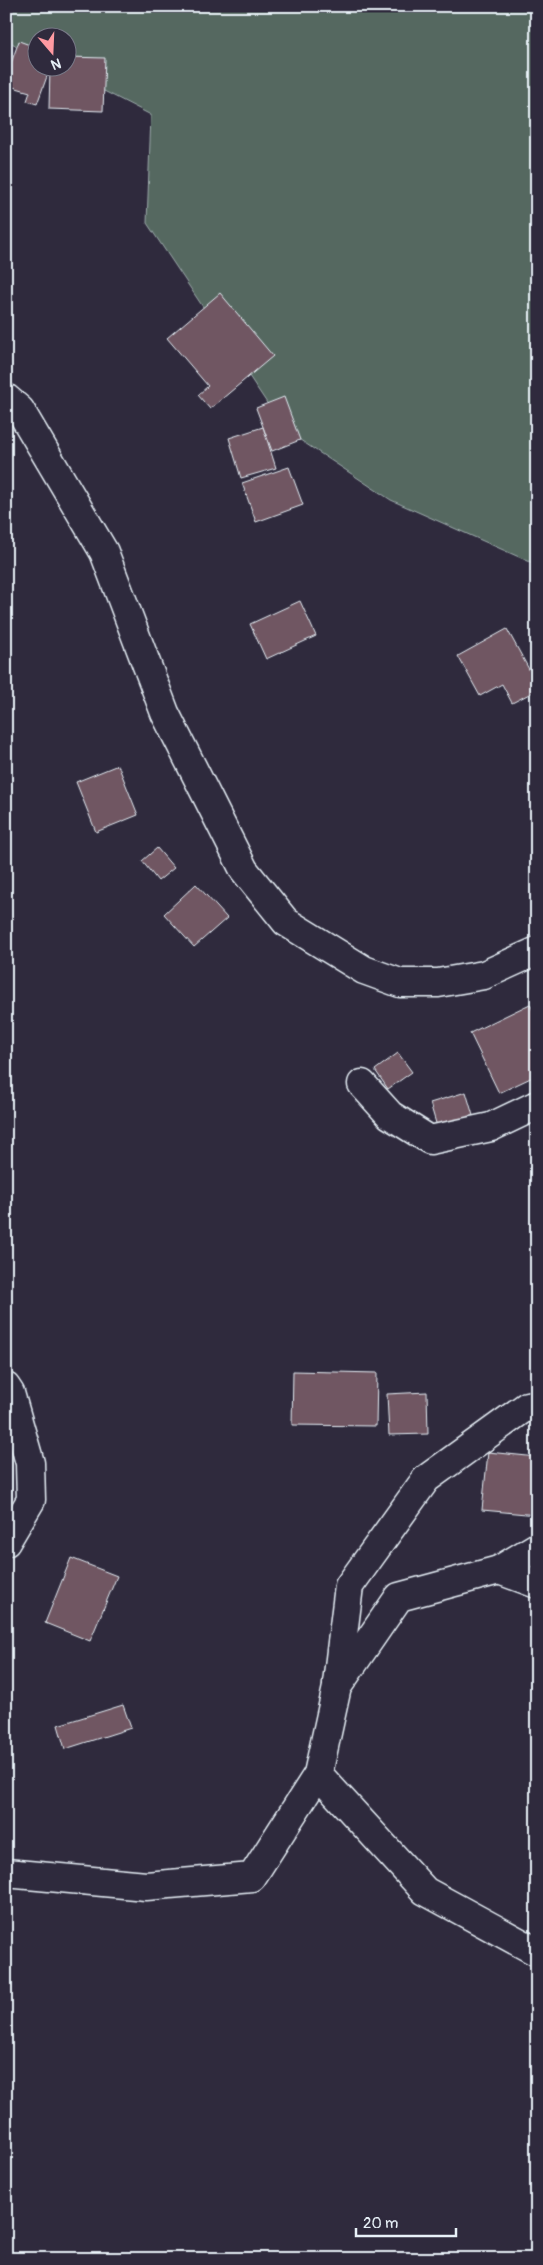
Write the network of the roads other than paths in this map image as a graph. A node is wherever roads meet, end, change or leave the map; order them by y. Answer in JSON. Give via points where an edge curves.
{"nodes":[{"id":1,"x":6,"y":398,"type":"edge"},
{"id":2,"x":537,"y":951,"type":"edge"},
{"id":3,"x":362,"y":1084,"type":"dead end"},
{"id":4,"x":537,"y":1105,"type":"edge"},
{"id":5,"x":6,"y":1387,"type":"edge"},
{"id":6,"x":537,"y":1405,"type":"edge"},
{"id":7,"x":6,"y":1542,"type":"edge"},
{"id":8,"x":537,"y":1547,"type":"edge"},
{"id":9,"x":499,"y":1570,"type":"junction"},
{"id":10,"x":537,"y":1584,"type":"edge"},
{"id":11,"x":337,"y":1687,"type":"junction"},
{"id":12,"x":318,"y":1774,"type":"junction"},
{"id":13,"x":6,"y":1873,"type":"edge"},
{"id":14,"x":537,"y":1952,"type":"edge"}],
"edges":[{"from":1,"to":2,"type":"street","via":[[20,410],[104,552],[165,713],[244,870],[286,922],[364,970],[400,983],[438,982],[484,975]]},
{"from":3,"to":4,"type":"street","via":[[390,1115],[430,1140],[491,1127]]},
{"from":5,"to":7,"type":"street","via":[[30,1463],[31,1500]]},
{"from":6,"to":11,"type":"street","via":[[527,1406],[426,1479],[349,1586]]},
{"from":8,"to":9,"type":"street"},
{"from":9,"to":10,"type":"street"},
{"from":9,"to":11,"type":"street","via":[[399,1597]]},
{"from":11,"to":12,"type":"street"},
{"from":12,"to":13,"type":"street","via":[[252,1877],[146,1886]]},
{"from":12,"to":14,"type":"street","via":[[425,1891]]}]}
